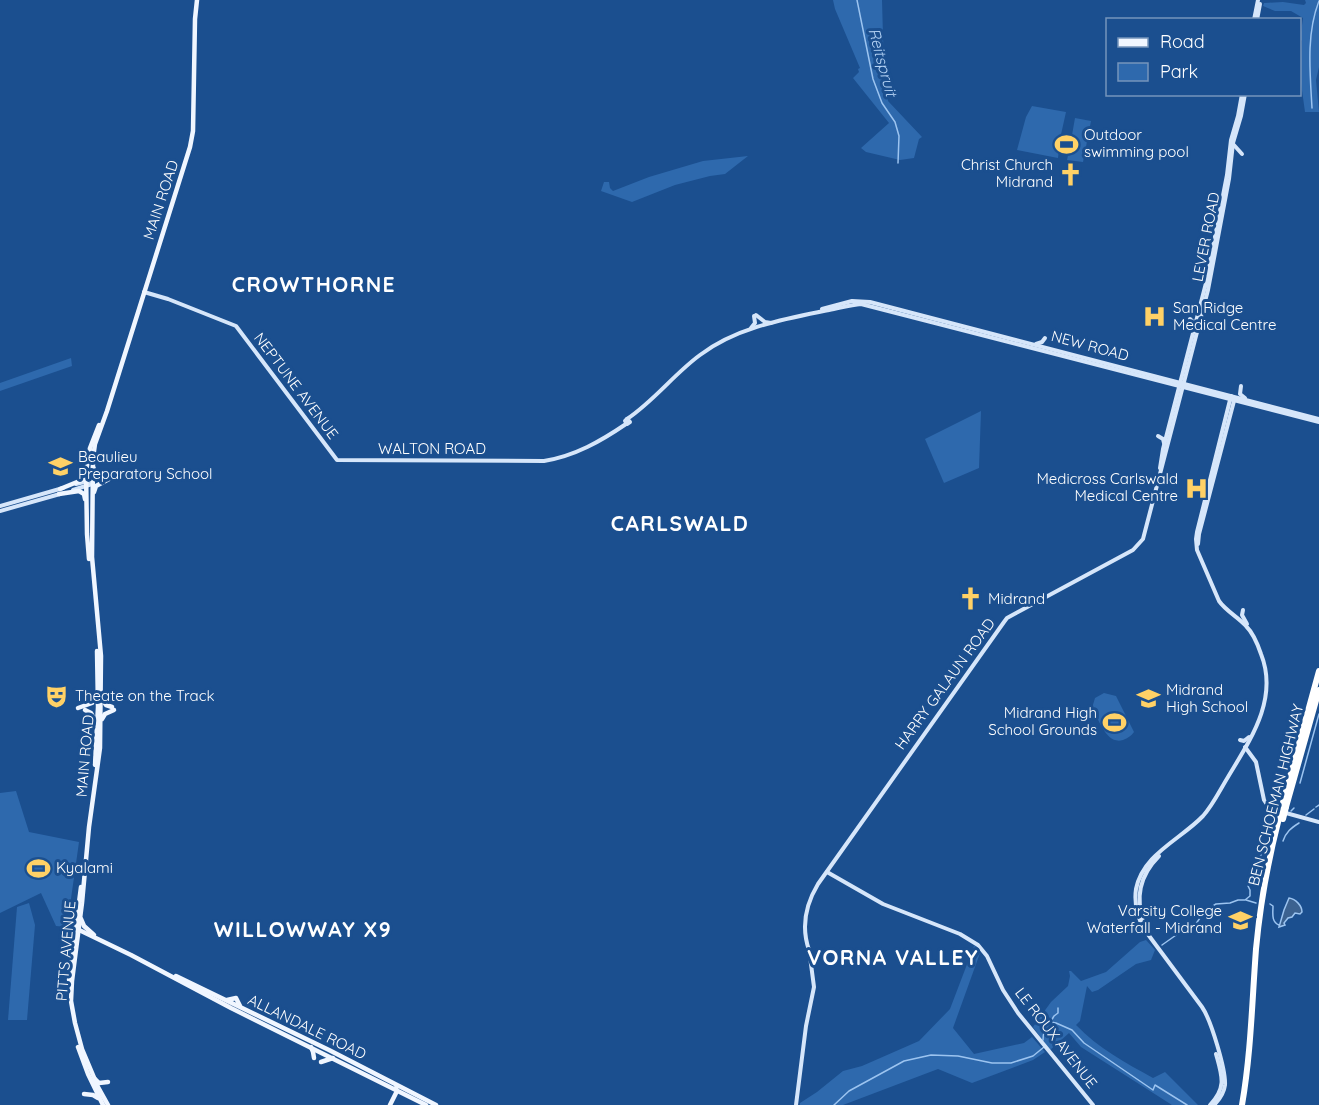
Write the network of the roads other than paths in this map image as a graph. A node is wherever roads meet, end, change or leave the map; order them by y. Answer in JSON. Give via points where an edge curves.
{"nodes":[{"id":1,"x":197,"y":0,"type":"edge"},
{"id":2,"x":1260,"y":0,"type":"edge"},
{"id":3,"x":1256,"y":18,"type":"edge"},
{"id":4,"x":1243,"y":96,"type":"edge"},
{"id":5,"x":1242,"y":110,"type":"junction"},
{"id":6,"x":1233,"y":143,"type":"junction"},
{"id":7,"x":1242,"y":154,"type":"dead end"},
{"id":8,"x":1207,"y":246,"type":"dead end"},
{"id":9,"x":1211,"y":254,"type":"junction"},
{"id":10,"x":146,"y":294,"type":"junction"},
{"id":11,"x":854,"y":303,"type":"junction"},
{"id":12,"x":866,"y":304,"type":"junction"},
{"id":13,"x":859,"y":310,"type":"dead end"},
{"id":14,"x":901,"y":310,"type":"junction"},
{"id":15,"x":218,"y":318,"type":"junction"},
{"id":16,"x":1190,"y":319,"type":"dead end"},
{"id":17,"x":782,"y":321,"type":"junction"},
{"id":18,"x":926,"y":321,"type":"junction"},
{"id":19,"x":771,"y":323,"type":"junction"},
{"id":20,"x":748,"y":330,"type":"junction"},
{"id":21,"x":1194,"y":332,"type":"junction"},
{"id":22,"x":731,"y":336,"type":"junction"},
{"id":23,"x":1017,"y":340,"type":"junction"},
{"id":24,"x":1032,"y":344,"type":"junction"},
{"id":25,"x":1054,"y":350,"type":"junction"},
{"id":26,"x":1043,"y":351,"type":"junction"},
{"id":27,"x":1074,"y":359,"type":"junction"},
{"id":28,"x":1112,"y":362,"type":"junction"},
{"id":29,"x":1116,"y":369,"type":"junction"},
{"id":30,"x":1184,"y":370,"type":"junction"},
{"id":31,"x":1186,"y":375,"type":"junction"},
{"id":32,"x":1168,"y":381,"type":"junction"},
{"id":33,"x":1182,"y":385,"type":"junction"},
{"id":34,"x":1241,"y":386,"type":"dead end"},
{"id":35,"x":1193,"y":388,"type":"junction"},
{"id":36,"x":1181,"y":395,"type":"junction"},
{"id":37,"x":1232,"y":398,"type":"junction"},
{"id":38,"x":1176,"y":399,"type":"junction"},
{"id":39,"x":110,"y":400,"type":"junction"},
{"id":40,"x":1251,"y":401,"type":"junction"},
{"id":41,"x":1242,"y":403,"type":"junction"},
{"id":42,"x":1231,"y":412,"type":"junction"},
{"id":43,"x":1319,"y":421,"type":"edge"},
{"id":44,"x":1168,"y":429,"type":"junction"},
{"id":45,"x":1163,"y":449,"type":"junction"},
{"id":46,"x":337,"y":460,"type":"joint"},
{"id":47,"x":93,"y":464,"type":"junction"},
{"id":48,"x":86,"y":471,"type":"junction"},
{"id":49,"x":89,"y":483,"type":"junction"},
{"id":50,"x":1158,"y":484,"type":"junction"},
{"id":51,"x":60,"y":492,"type":"junction"},
{"id":52,"x":93,"y":497,"type":"junction"},
{"id":53,"x":86,"y":501,"type":"junction"},
{"id":54,"x":0,"y":506,"type":"edge"},
{"id":55,"x":0,"y":511,"type":"edge"},
{"id":56,"x":1202,"y":518,"type":"junction"},
{"id":57,"x":1244,"y":610,"type":"dead end"},
{"id":58,"x":1249,"y":630,"type":"junction"},
{"id":59,"x":1319,"y":671,"type":"edge"},
{"id":60,"x":1266,"y":674,"type":"junction"},
{"id":61,"x":99,"y":690,"type":"junction"},
{"id":62,"x":1272,"y":690,"type":"dead end"},
{"id":63,"x":1319,"y":690,"type":"edge"},
{"id":64,"x":99,"y":707,"type":"junction"},
{"id":65,"x":78,"y":708,"type":"dead end"},
{"id":66,"x":85,"y":710,"type":"dead end"},
{"id":67,"x":101,"y":722,"type":"junction"},
{"id":68,"x":97,"y":730,"type":"junction"},
{"id":69,"x":1252,"y":734,"type":"junction"},
{"id":70,"x":1240,"y":741,"type":"dead end"},
{"id":71,"x":1245,"y":748,"type":"junction"},
{"id":72,"x":1241,"y":754,"type":"junction"},
{"id":73,"x":1250,"y":756,"type":"junction"},
{"id":74,"x":1260,"y":784,"type":"junction"},
{"id":75,"x":92,"y":807,"type":"junction"},
{"id":76,"x":1284,"y":807,"type":"junction"},
{"id":77,"x":1319,"y":822,"type":"edge"},
{"id":78,"x":87,"y":849,"type":"joint"},
{"id":79,"x":826,"y":872,"type":"junction"},
{"id":80,"x":78,"y":918,"type":"junction"},
{"id":81,"x":75,"y":927,"type":"junction"},
{"id":82,"x":95,"y":937,"type":"junction"},
{"id":83,"x":76,"y":946,"type":"junction"},
{"id":84,"x":168,"y":974,"type":"junction"},
{"id":85,"x":1203,"y":1007,"type":"junction"},
{"id":86,"x":311,"y":1047,"type":"junction"},
{"id":87,"x":314,"y":1058,"type":"dead end"},
{"id":88,"x":333,"y":1058,"type":"junction"},
{"id":89,"x":321,"y":1062,"type":"dead end"},
{"id":90,"x":360,"y":1067,"type":"junction"},
{"id":91,"x":88,"y":1074,"type":"junction"},
{"id":92,"x":93,"y":1077,"type":"junction"},
{"id":93,"x":378,"y":1081,"type":"junction"},
{"id":94,"x":96,"y":1088,"type":"junction"},
{"id":95,"x":397,"y":1091,"type":"junction"},
{"id":96,"x":104,"y":1097,"type":"junction"},
{"id":97,"x":393,"y":1098,"type":"junction"},
{"id":98,"x":414,"y":1099,"type":"junction"},
{"id":99,"x":105,"y":1105,"type":"edge"},
{"id":100,"x":388,"y":1105,"type":"edge"},
{"id":101,"x":426,"y":1105,"type":"edge"},
{"id":102,"x":436,"y":1105,"type":"edge"},
{"id":103,"x":796,"y":1105,"type":"edge"},
{"id":104,"x":1093,"y":1105,"type":"edge"},
{"id":105,"x":1212,"y":1105,"type":"edge"},
{"id":106,"x":1244,"y":1105,"type":"edge"}],
"edges":[{"from":1,"to":10,"type":"main road","name":"MAIN ROAD","via":[[193,131]]},
{"from":2,"to":3,"type":"main road"},
{"from":4,"to":5,"type":"main road","name":"LEVER ROAD"},
{"from":4,"to":5,"type":"main road","via":[[1248,106]]},
{"from":4,"to":9,"type":"main road","name":"LEVER ROAD","via":[[1231,140]]},
{"from":5,"to":6,"type":"main road","name":"LEVER ROAD"},
{"from":6,"to":7,"type":"main road"},
{"from":6,"to":31,"type":"main road","name":"LEVER ROAD","via":[[1209,284]]},
{"from":8,"to":9,"type":"main road"},
{"from":9,"to":21,"type":"main road","name":"LEVER ROAD"},
{"from":10,"to":15,"type":"main road"},
{"from":10,"to":15,"type":"main road","via":[[166,297]]},
{"from":10,"to":39,"type":"main road","name":"MAIN ROAD"},
{"from":11,"to":12,"type":"main road","name":"NEW ROAD"},
{"from":11,"to":14,"type":"main road","name":"NEW ROAD","via":[[870,302]]},
{"from":11,"to":17,"type":"main road","name":"WALTON ROAD","via":[[829,306]]},
{"from":12,"to":13,"type":"main road"},
{"from":12,"to":18,"type":"main road","name":"NEW ROAD"},
{"from":14,"to":18,"type":"main road"},
{"from":14,"to":23,"type":"main road","name":"NEW ROAD"},
{"from":15,"to":46,"type":"main road","name":"NEPTUNE AVENUE","via":[[236,327]]},
{"from":16,"to":21,"type":"main road"},
{"from":17,"to":19,"type":"main road","name":"WALTON ROAD"},
{"from":17,"to":22,"type":"main road","name":"WALTON ROAD"},
{"from":18,"to":26,"type":"main road","name":"NEW ROAD"},
{"from":19,"to":20,"type":"main road","name":"WALTON ROAD"},
{"from":19,"to":20,"type":"main road","via":[[755,316],[755,325]]},
{"from":20,"to":22,"type":"main road","name":"WALTON ROAD"},
{"from":21,"to":30,"type":"main road","name":"LEVER ROAD"},
{"from":22,"to":46,"type":"main road","name":"WALTON ROAD","via":[[692,362],[605,436],[552,458]]},
{"from":23,"to":24,"type":"main road","name":"NEW ROAD"},
{"from":23,"to":26,"type":"main road"},
{"from":24,"to":25,"type":"main road","via":[[1046,339]]},
{"from":24,"to":26,"type":"main road","name":"NEW ROAD"},
{"from":25,"to":26,"type":"main road","name":"NEW ROAD"},
{"from":25,"to":28,"type":"main road","name":"NEW ROAD"},
{"from":26,"to":27,"type":"main road"},
{"from":26,"to":27,"type":"main road","name":"NEW ROAD"},
{"from":27,"to":29,"type":"main road","name":"NEW ROAD"},
{"from":28,"to":29,"type":"main road"},
{"from":28,"to":32,"type":"main road","name":"NEW ROAD"},
{"from":29,"to":32,"type":"main road","name":"NEW ROAD"},
{"from":30,"to":32,"type":"main road","via":[[1178,378]]},
{"from":30,"to":33,"type":"main road","name":"LEVER ROAD"},
{"from":31,"to":33,"type":"main road","name":"LEVER ROAD"},
{"from":31,"to":35,"type":"main road"},
{"from":32,"to":33,"type":"main road","name":"NEW ROAD"},
{"from":32,"to":38,"type":"main road","via":[[1175,389]]},
{"from":33,"to":35,"type":"main road","name":"NEW ROAD"},
{"from":33,"to":36,"type":"main road","name":"HARRY GALAUN ROAD"},
{"from":33,"to":38,"type":"main road","name":"HARRY GALAUN ROAD"},
{"from":34,"to":40,"type":"main road","via":[[1241,395]]},
{"from":35,"to":36,"type":"main road"},
{"from":35,"to":37,"type":"main road","name":"NEW ROAD"},
{"from":36,"to":50,"type":"main road","name":"HARRY GALAUN ROAD"},
{"from":37,"to":40,"type":"main road","name":"NEW ROAD"},
{"from":37,"to":41,"type":"main road","name":"NEW ROAD"},
{"from":37,"to":42,"type":"main road"},
{"from":37,"to":56,"type":"main road"},
{"from":38,"to":44,"type":"main road","name":"HARRY GALAUN ROAD"},
{"from":39,"to":47,"type":"main road","name":"MAIN ROAD","via":[[95,444]]},
{"from":39,"to":48,"type":"main road","name":"MAIN ROAD","via":[[90,448]]},
{"from":40,"to":43,"type":"main road","name":"NEW ROAD"},
{"from":41,"to":42,"type":"main road"},
{"from":41,"to":43,"type":"main road","name":"NEW ROAD"},
{"from":42,"to":56,"type":"main road"},
{"from":44,"to":45,"type":"main road","name":"HARRY GALAUN ROAD"},
{"from":44,"to":45,"type":"main road","via":[[1159,436]]},
{"from":45,"to":50,"type":"main road","name":"HARRY GALAUN ROAD"},
{"from":47,"to":49,"type":"main road","name":"MAIN ROAD"},
{"from":47,"to":52,"type":"main road","via":[[96,474],[107,477],[96,486]]},
{"from":48,"to":49,"type":"main road","name":"MAIN ROAD"},
{"from":48,"to":51,"type":"main road","via":[[82,480]]},
{"from":49,"to":51,"type":"main road"},
{"from":49,"to":52,"type":"main road"},
{"from":49,"to":53,"type":"main road"},
{"from":50,"to":79,"type":"main road","name":"HARRY GALAUN ROAD","via":[[1138,546],[1006,620]]},
{"from":51,"to":53,"type":"main road","via":[[79,491]]},
{"from":51,"to":54,"type":"main road"},
{"from":51,"to":55,"type":"main road"},
{"from":52,"to":61,"type":"main road","via":[[92,567],[100,650]]},
{"from":53,"to":61,"type":"main road"},
{"from":56,"to":58,"type":"main road","via":[[1198,541],[1219,601]]},
{"from":57,"to":58,"type":"main road"},
{"from":58,"to":60,"type":"main road"},
{"from":59,"to":76,"type":"highway","name":"BEN SCHOEMAN HIGHWAY"},
{"from":60,"to":62,"type":"main road"},
{"from":60,"to":69,"type":"main road","via":[[1265,703]]},
{"from":61,"to":64,"type":"main road"},
{"from":61,"to":65,"type":"main road","via":[[92,703]]},
{"from":61,"to":67,"type":"main road","via":[[104,704],[113,709]]},
{"from":63,"to":76,"type":"highway","name":"BEN SCHOEMAN HIGHWAY"},
{"from":64,"to":67,"type":"main road","name":"MAIN ROAD"},
{"from":64,"to":68,"type":"main road","name":"MAIN ROAD"},
{"from":66,"to":68,"type":"main road","via":[[94,717]]},
{"from":67,"to":75,"type":"main road","name":"MAIN ROAD"},
{"from":68,"to":75,"type":"main road","name":"MAIN ROAD"},
{"from":69,"to":70,"type":"main road","via":[[1246,741]]},
{"from":69,"to":71,"type":"main road"},
{"from":71,"to":72,"type":"main road"},
{"from":71,"to":73,"type":"main road"},
{"from":71,"to":74,"type":"main road","via":[[1256,762]]},
{"from":72,"to":73,"type":"main road"},
{"from":72,"to":85,"type":"main road","via":[[1213,805],[1151,864],[1139,887],[1140,913],[1150,936]]},
{"from":73,"to":74,"type":"main road"},
{"from":74,"to":77,"type":"main road","via":[[1270,808]]},
{"from":75,"to":78,"type":"main road","name":"MAIN ROAD"},
{"from":76,"to":106,"type":"highway","name":"BEN SCHOEMAN HIGHWAY","bridge":true,"via":[[1270,858],[1259,927]]},
{"from":78,"to":80,"type":"main road","name":"PITTS AVENUE"},
{"from":79,"to":103,"type":"main road","name":"HARRY GALAUN ROAD","via":[[814,890],[805,920],[814,987]]},
{"from":79,"to":104,"type":"main road","name":"LE ROUX AVENUE","via":[[883,904],[975,942],[987,956],[1014,1008]]},
{"from":80,"to":81,"type":"main road","name":"PITTS AVENUE"},
{"from":80,"to":82,"type":"main road"},
{"from":81,"to":82,"type":"main road","name":"ALLANDALE ROAD"},
{"from":81,"to":83,"type":"main road","name":"PITTS AVENUE"},
{"from":81,"to":91,"type":"main road","name":"PITTS AVENUE","via":[[69,1002]]},
{"from":82,"to":83,"type":"main road","via":[[83,937]]},
{"from":82,"to":84,"type":"main road","name":"ALLANDALE ROAD"},
{"from":83,"to":92,"type":"main road","name":"PITTS AVENUE","via":[[73,1011]]},
{"from":84,"to":86,"type":"main road","name":"ALLANDALE ROAD"},
{"from":84,"to":90,"type":"main road","name":"ALLANDALE ROAD","via":[[225,1000],[236,998],[242,1008]]},
{"from":85,"to":105,"type":"main road","via":[[1222,1079]]},
{"from":85,"to":105,"type":"main road","via":[[1215,1030],[1225,1080],[1222,1096]]},
{"from":86,"to":87,"type":"main road"},
{"from":86,"to":88,"type":"main road","name":"ALLANDALE ROAD"},
{"from":88,"to":89,"type":"main road"},
{"from":88,"to":93,"type":"main road","name":"ALLANDALE ROAD"},
{"from":90,"to":95,"type":"main road"},
{"from":90,"to":102,"type":"main road","name":"ALLANDALE ROAD"},
{"from":91,"to":94,"type":"main road","name":"PITTS AVENUE"},
{"from":91,"to":99,"type":"main road","via":[[90,1087],[85,1094]]},
{"from":92,"to":94,"type":"main road","name":"PITTS AVENUE"},
{"from":92,"to":96,"type":"main road","via":[[99,1083],[108,1082]]},
{"from":93,"to":95,"type":"main road","name":"ALLANDALE ROAD"},
{"from":93,"to":100,"type":"main road","via":[[391,1091]]},
{"from":94,"to":96,"type":"main road"},
{"from":94,"to":99,"type":"main road"},
{"from":95,"to":97,"type":"main road"},
{"from":95,"to":98,"type":"main road","name":"ALLANDALE ROAD"},
{"from":96,"to":99,"type":"main road"},
{"from":97,"to":98,"type":"main road","via":[[400,1095]]},
{"from":97,"to":100,"type":"main road"},
{"from":98,"to":101,"type":"main road","name":"ALLANDALE ROAD"}]}
